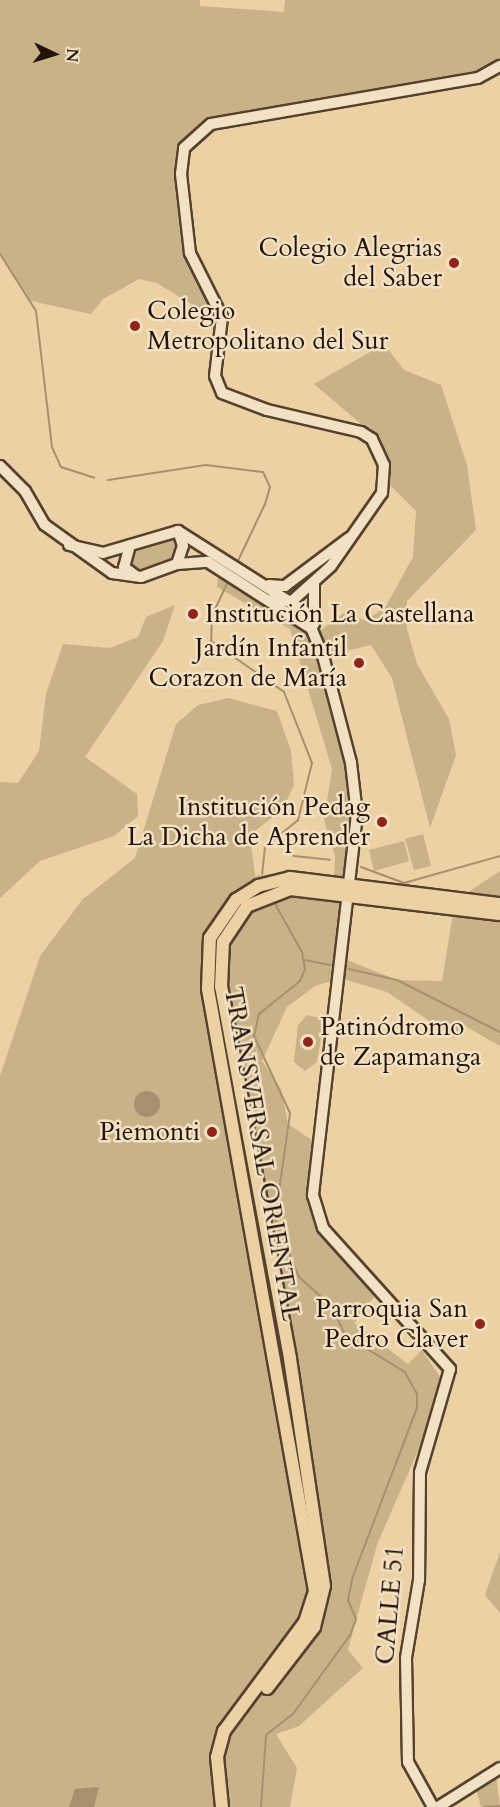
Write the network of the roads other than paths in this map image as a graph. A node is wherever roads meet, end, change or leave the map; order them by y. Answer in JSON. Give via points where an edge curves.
{"nodes":[{"id":1,"x":500,"y":66,"type":"edge"},
{"id":2,"x":0,"y":466,"type":"edge"},
{"id":3,"x":178,"y":531,"type":"junction"},
{"id":4,"x":349,"y":538,"type":"junction"},
{"id":5,"x":130,"y":544,"type":"junction"},
{"id":6,"x":69,"y":545,"type":"junction"},
{"id":7,"x":221,"y":562,"type":"junction"},
{"id":8,"x":177,"y":564,"type":"junction"},
{"id":9,"x":141,"y":577,"type":"junction"},
{"id":10,"x":252,"y":581,"type":"junction"},
{"id":11,"x":266,"y":583,"type":"junction"},
{"id":12,"x":314,"y":583,"type":"junction"},
{"id":13,"x":271,"y":600,"type":"junction"},
{"id":14,"x":292,"y":601,"type":"junction"},
{"id":15,"x":315,"y":629,"type":"junction"},
{"id":16,"x":352,"y":889,"type":"junction"},
{"id":17,"x":500,"y":904,"type":"edge"},
{"id":18,"x":500,"y":914,"type":"edge"},
{"id":19,"x":500,"y":1768,"type":"edge"},
{"id":20,"x":222,"y":1807,"type":"edge"},
{"id":21,"x":230,"y":1807,"type":"edge"},
{"id":22,"x":436,"y":1807,"type":"edge"}],
"edges":[{"from":1,"to":4,"type":"street","via":[[477,78],[417,84],[211,124],[192,137],[181,160],[190,253],[222,316],[215,376],[222,393],[267,410],[361,432],[376,445],[385,472],[382,493]]},
{"from":2,"to":6,"type":"street","via":[[25,491],[45,525]]},
{"from":3,"to":5,"type":"street"},
{"from":3,"to":7,"type":"street"},
{"from":3,"to":8,"type":"street","via":[[183,546]]},
{"from":4,"to":11,"type":"street","via":[[285,586]]},
{"from":4,"to":12,"type":"street"},
{"from":5,"to":6,"type":"street","via":[[103,553]]},
{"from":5,"to":9,"type":"street","via":[[124,551],[124,567]]},
{"from":6,"to":9,"type":"street","via":[[112,573]]},
{"from":7,"to":8,"type":"street"},
{"from":7,"to":10,"type":"street"},
{"from":8,"to":9,"type":"street"},
{"from":10,"to":11,"type":"street"},
{"from":10,"to":13,"type":"street"},
{"from":11,"to":14,"type":"street"},
{"from":12,"to":14,"type":"street"},
{"from":12,"to":15,"type":"street"},
{"from":13,"to":14,"type":"street"},
{"from":13,"to":15,"type":"street"},
{"from":14,"to":15,"type":"street"},
{"from":15,"to":16,"type":"street","via":[[356,785]]},
{"from":16,"to":17,"type":"main road","name":"TRANSVERSAL ORIENTAL"},
{"from":16,"to":18,"type":"main road","name":"TRANSVERSAL ORIENTAL"},
{"from":16,"to":20,"type":"main road","name":"TRANSVERSAL ORIENTAL","via":[[290,878],[258,886],[226,910],[208,950],[208,989],[315,1591],[304,1622],[224,1731],[217,1756]]},
{"from":16,"to":21,"type":"main road","name":"TRANSVERSAL ORIENTAL","via":[[290,889],[258,899],[231,924],[219,957],[324,1586],[314,1627],[233,1732],[224,1764]]},
{"from":16,"to":22,"type":"street","name":"CALLE 51","via":[[313,1195],[323,1228],[450,1369],[420,1472],[419,1580],[406,1658],[408,1762]]},
{"from":19,"to":22,"type":"street"}]}
